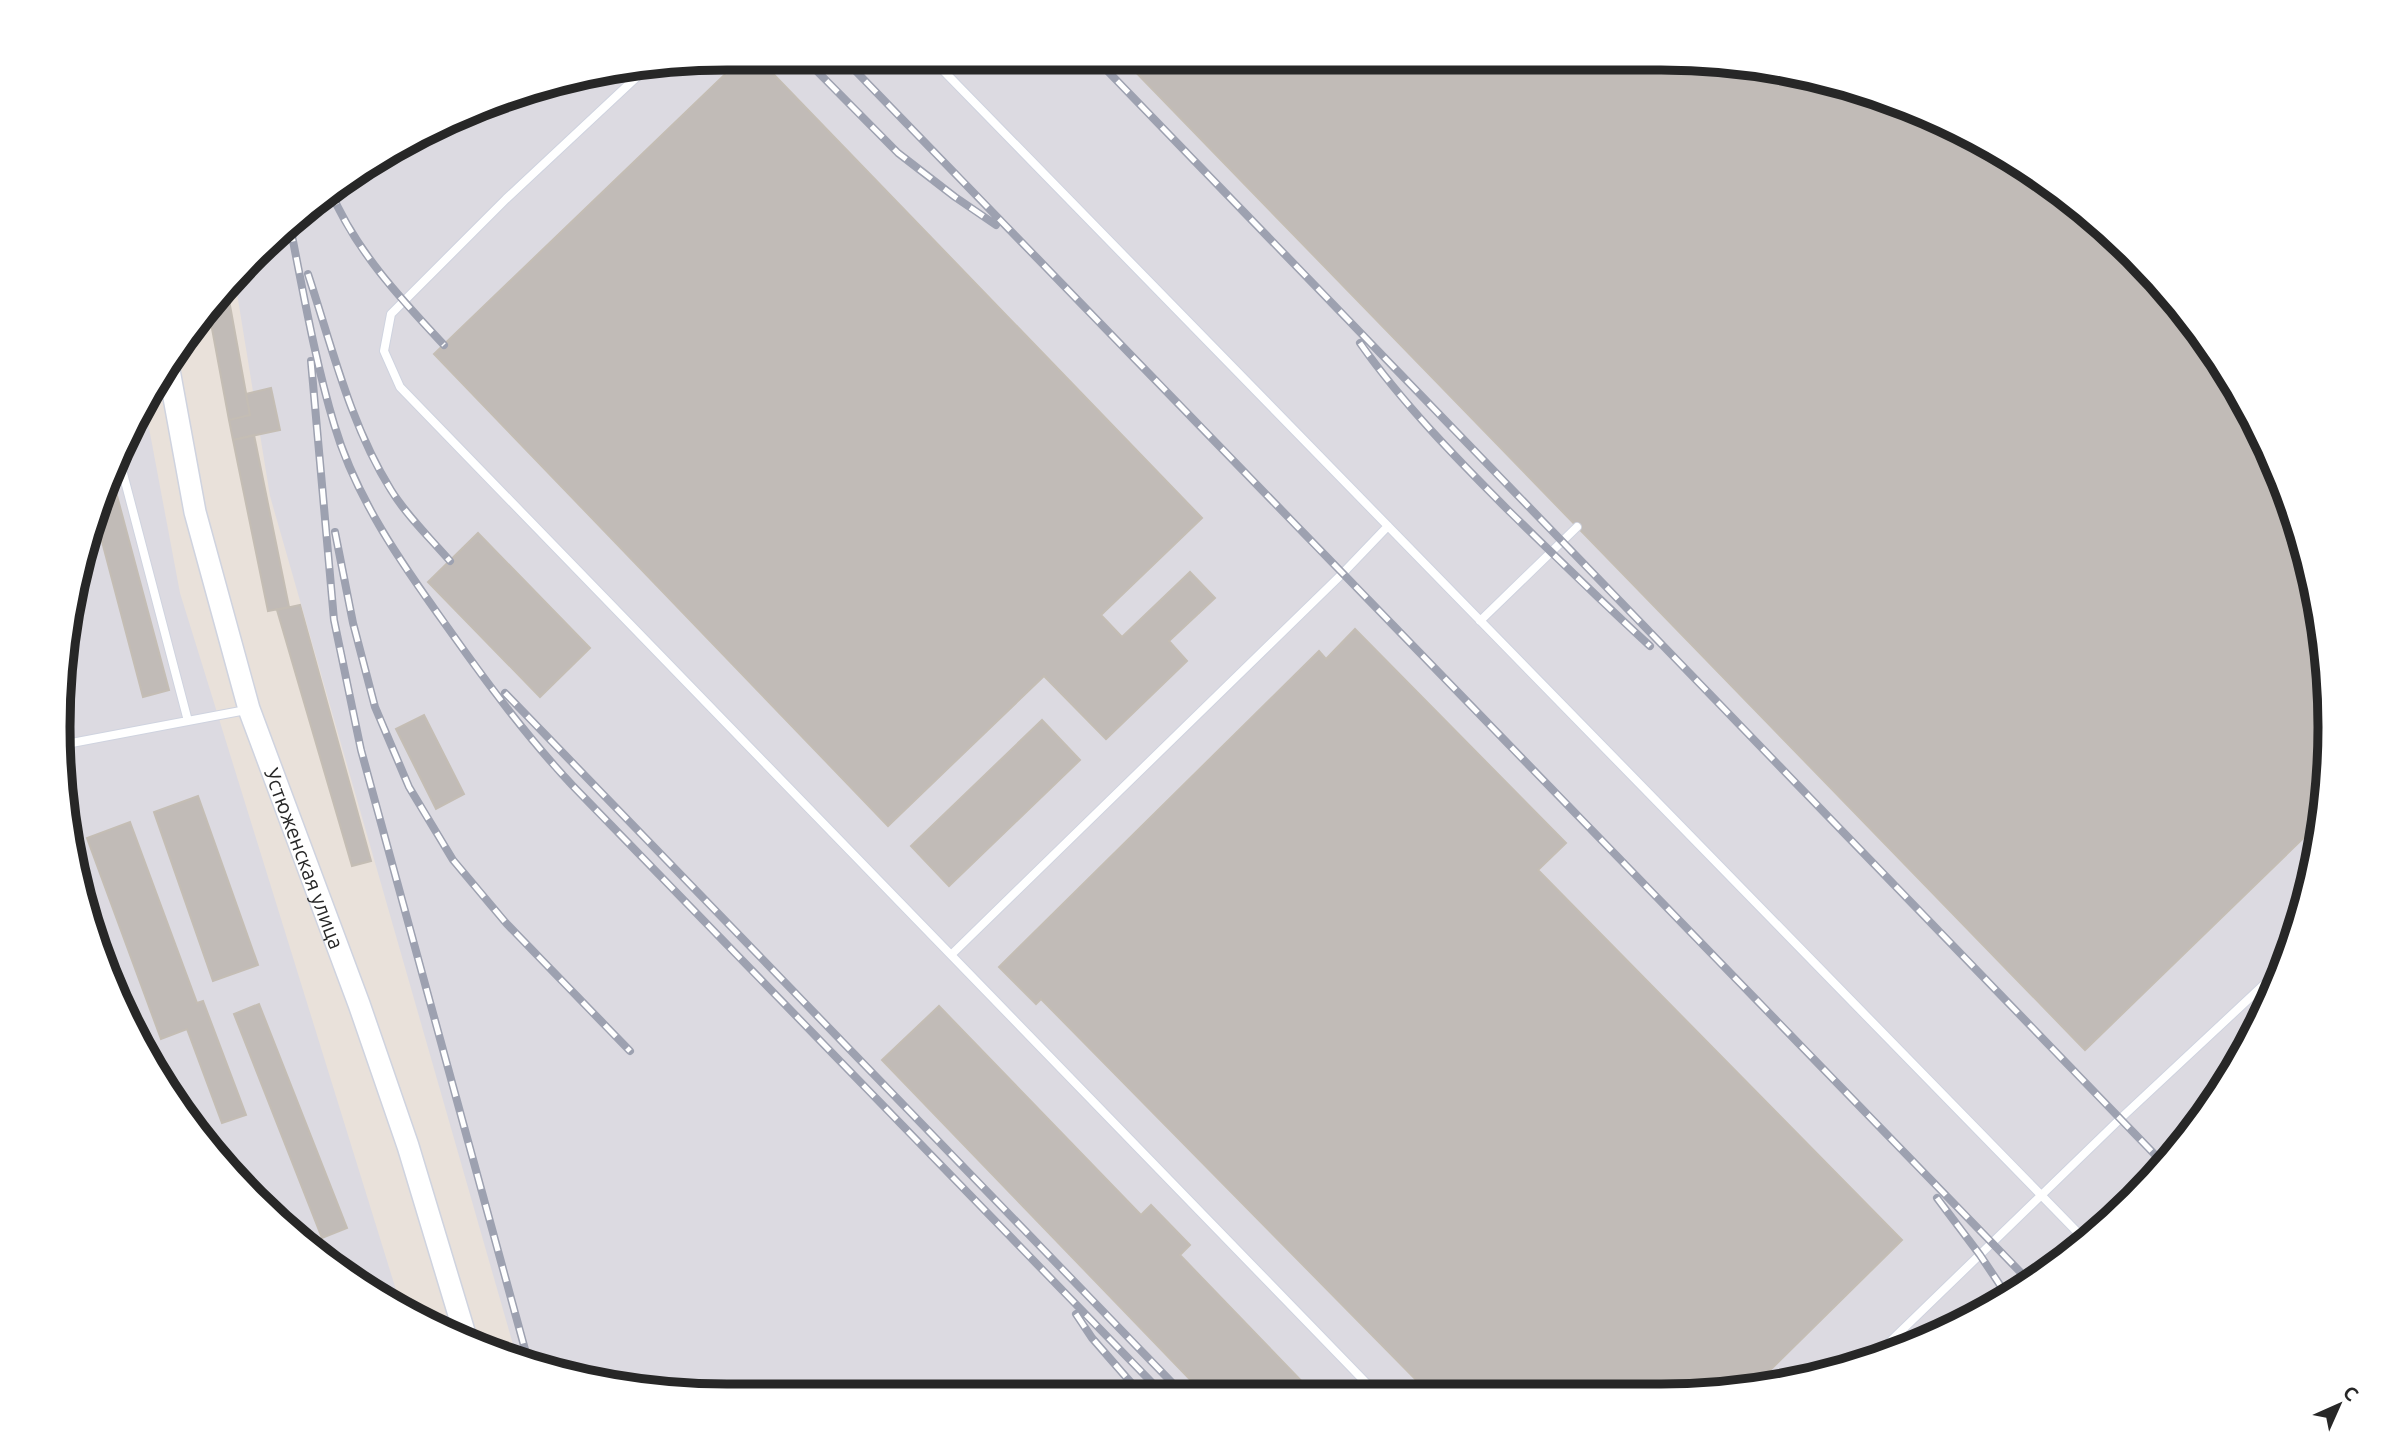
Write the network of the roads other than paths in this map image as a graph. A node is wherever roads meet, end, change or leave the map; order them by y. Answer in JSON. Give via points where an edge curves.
{"nodes":[{"id":1,"x":943,"y":70,"type":"edge"},
{"id":2,"x":637,"y":77,"type":"edge"},
{"id":3,"x":171,"y":378,"type":"edge"},
{"id":4,"x":122,"y":471,"type":"edge"},
{"id":5,"x":1388,"y":526,"type":"junction"},
{"id":6,"x":1577,"y":527,"type":"dead end"},
{"id":7,"x":1480,"y":621,"type":"junction"},
{"id":8,"x":249,"y":709,"type":"junction"},
{"id":9,"x":188,"y":721,"type":"junction"},
{"id":10,"x":70,"y":743,"type":"edge"},
{"id":11,"x":952,"y":954,"type":"junction"},
{"id":12,"x":2266,"y":984,"type":"edge"},
{"id":13,"x":2042,"y":1196,"type":"junction"},
{"id":14,"x":2079,"y":1234,"type":"edge"},
{"id":15,"x":463,"y":1328,"type":"edge"},
{"id":16,"x":1888,"y":1343,"type":"edge"},
{"id":17,"x":1367,"y":1384,"type":"edge"}],
"edges":[{"from":1,"to":5,"type":"lane"},
{"from":2,"to":11,"type":"lane","via":[[391,314],[384,351],[400,387]]},
{"from":3,"to":8,"type":"main road","name":"Устюженская улица","via":[[195,512]]},
{"from":4,"to":9,"type":"lane"},
{"from":5,"to":7,"type":"lane"},
{"from":5,"to":11,"type":"lane"},
{"from":6,"to":7,"type":"lane"},
{"from":7,"to":13,"type":"lane"},
{"from":8,"to":9,"type":"lane"},
{"from":8,"to":15,"type":"main road","name":"Устюженская улица","via":[[359,1004]]},
{"from":9,"to":10,"type":"lane"},
{"from":11,"to":17,"type":"lane"},
{"from":12,"to":13,"type":"lane"},
{"from":13,"to":14,"type":"lane"},
{"from":13,"to":16,"type":"lane"}]}
